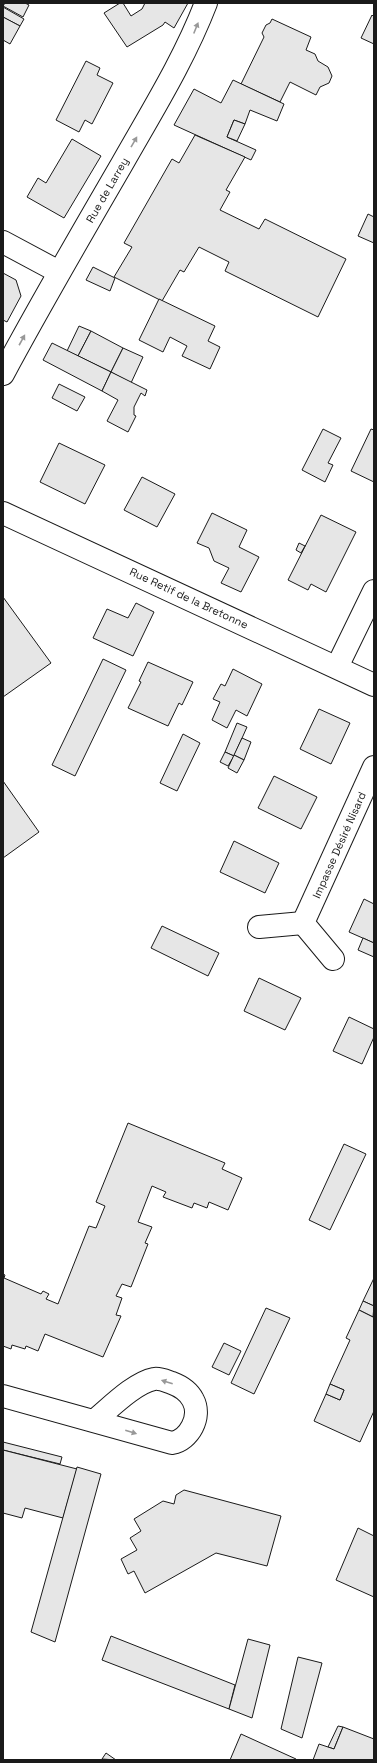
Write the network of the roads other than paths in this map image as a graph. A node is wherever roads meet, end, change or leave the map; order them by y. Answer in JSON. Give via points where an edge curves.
{"nodes":[{"id":1,"x":206,"y":3,"type":"edge"},
{"id":2,"x":3,"y":242,"type":"edge"},
{"id":3,"x":59,"y":272,"type":"junction"},
{"id":4,"x":3,"y":374,"type":"edge"},
{"id":5,"x":3,"y":513,"type":"edge"},
{"id":6,"x":374,"y":591,"type":"edge"},
{"id":7,"x":337,"y":666,"type":"junction"},
{"id":8,"x":374,"y":685,"type":"edge"},
{"id":9,"x":374,"y":767,"type":"edge"},
{"id":10,"x":303,"y":923,"type":"junction"},
{"id":11,"x":259,"y":927,"type":"dead end"},
{"id":12,"x":333,"y":959,"type":"dead end"},
{"id":13,"x":3,"y":1396,"type":"edge"},
{"id":14,"x":94,"y":1421,"type":"dead end"}],
"edges":[{"from":3,"to":1,"type":"street","name":"Rue de Larrey","one_way":true,"via":[[172,77]]},
{"from":2,"to":3,"type":"street"},
{"from":4,"to":3,"type":"street","name":"Rue de Larrey","one_way":true},
{"from":5,"to":7,"type":"street","name":"Rue Retif de la Bretonne"},
{"from":6,"to":7,"type":"street"},
{"from":7,"to":8,"type":"street","name":"Rue Retif de la Bretonne"},
{"from":9,"to":10,"type":"street","name":"Impasse Désiré Nisard"},
{"from":10,"to":11,"type":"street"},
{"from":10,"to":12,"type":"street"},
{"from":13,"to":14,"type":"street"}]}
